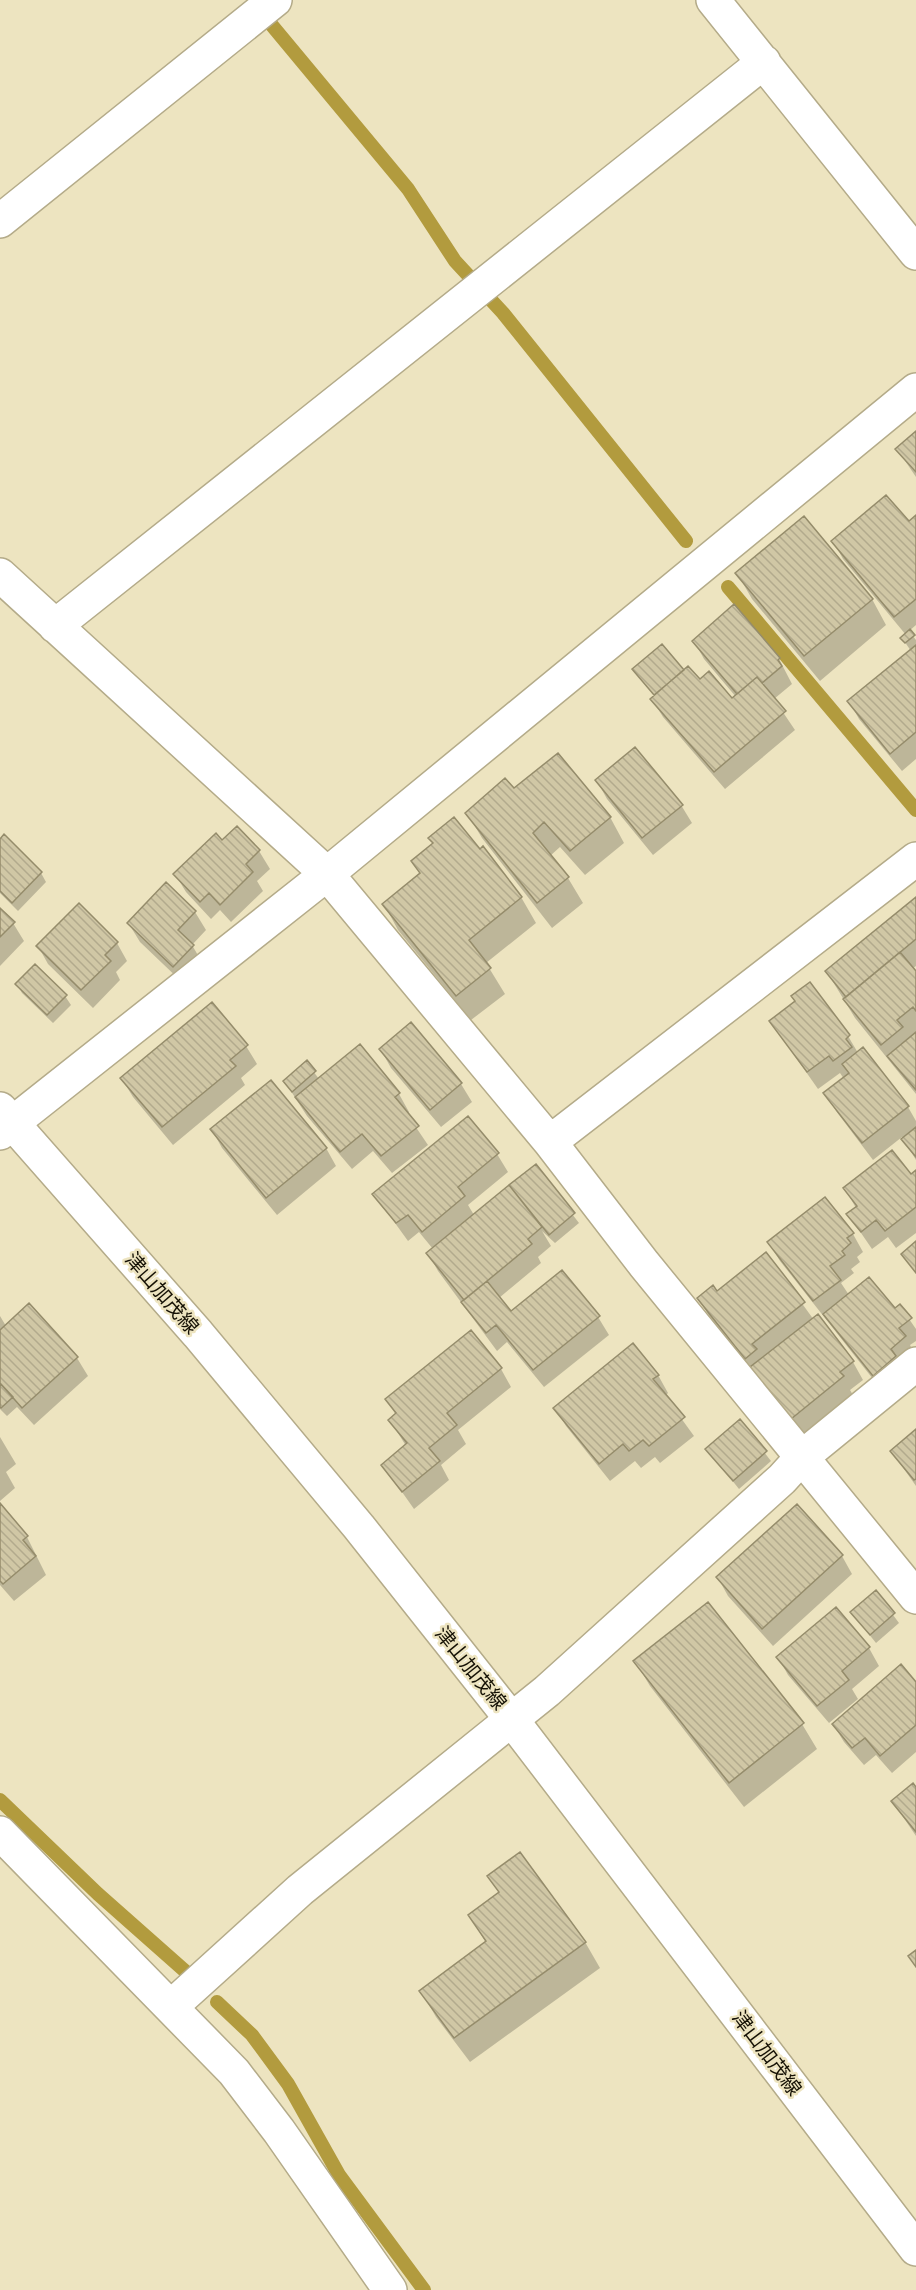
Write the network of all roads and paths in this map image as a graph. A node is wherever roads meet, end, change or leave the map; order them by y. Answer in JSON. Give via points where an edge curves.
{"nodes":[{"id":1,"x":713,"y":0,"type":"edge"},
{"id":2,"x":267,"y":6,"type":"edge"},
{"id":3,"x":764,"y":62,"type":"junction"},
{"id":4,"x":0,"y":221,"type":"edge"},
{"id":5,"x":916,"y":253,"type":"edge"},
{"id":6,"x":916,"y":390,"type":"edge"},
{"id":7,"x":0,"y":575,"type":"edge"},
{"id":8,"x":55,"y":626,"type":"junction"},
{"id":9,"x":916,"y":859,"type":"edge"},
{"id":10,"x":327,"y":874,"type":"junction"},
{"id":11,"x":5,"y":1122,"type":"edge"},
{"id":12,"x":550,"y":1142,"type":"junction"},
{"id":13,"x":916,"y":1364,"type":"edge"},
{"id":14,"x":801,"y":1457,"type":"junction"},
{"id":15,"x":916,"y":1597,"type":"edge"},
{"id":16,"x":513,"y":1720,"type":"junction"},
{"id":17,"x":0,"y":1833,"type":"edge"},
{"id":18,"x":172,"y":2006,"type":"junction"},
{"id":19,"x":916,"y":2248,"type":"edge"},
{"id":20,"x":390,"y":2290,"type":"edge"}],
"edges":[{"from":1,"to":3,"type":"street"},
{"from":2,"to":4,"type":"street"},
{"from":3,"to":5,"type":"street"},
{"from":3,"to":8,"type":"street"},
{"from":6,"to":10,"type":"street"},
{"from":7,"to":8,"type":"street"},
{"from":8,"to":10,"type":"street"},
{"from":9,"to":12,"type":"street"},
{"from":10,"to":11,"type":"street"},
{"from":10,"to":12,"type":"street"},
{"from":11,"to":16,"type":"street","name":"津山加茂線","via":[[214,1353]]},
{"from":12,"to":14,"type":"street"},
{"from":13,"to":14,"type":"street"},
{"from":14,"to":15,"type":"street"},
{"from":14,"to":16,"type":"street","via":[[782,1479]]},
{"from":16,"to":18,"type":"street","via":[[300,1890]]},
{"from":16,"to":19,"type":"street","name":"津山加茂線"},
{"from":17,"to":18,"type":"street"},
{"from":18,"to":20,"type":"street","via":[[234,2072]]}]}
